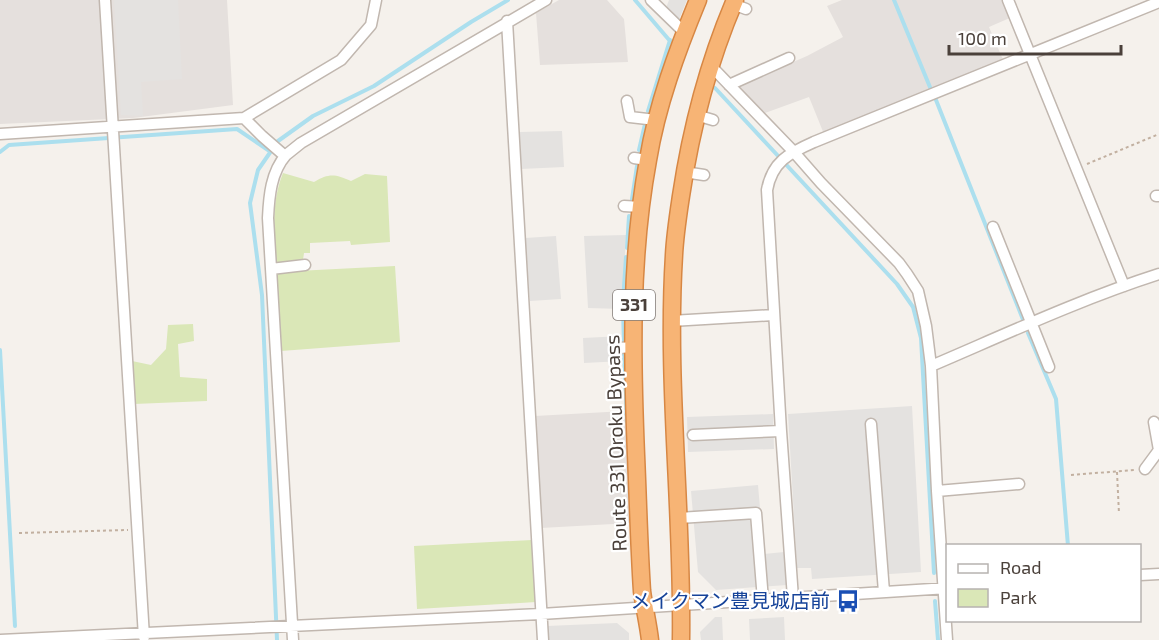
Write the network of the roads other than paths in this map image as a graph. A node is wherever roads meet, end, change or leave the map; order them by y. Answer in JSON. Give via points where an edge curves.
{"nodes":[{"id":1,"x":105,"y":0,"type":"edge"},
{"id":2,"x":376,"y":0,"type":"edge"},
{"id":3,"x":546,"y":0,"type":"edge"},
{"id":4,"x":651,"y":0,"type":"edge"},
{"id":5,"x":698,"y":0,"type":"edge"},
{"id":6,"x":1008,"y":0,"type":"edge"},
{"id":7,"x":1159,"y":3,"type":"edge"},
{"id":8,"x":738,"y":4,"type":"edge"},
{"id":9,"x":507,"y":21,"type":"junction"},
{"id":10,"x":685,"y":33,"type":"junction"},
{"id":11,"x":1030,"y":54,"type":"junction"},
{"id":12,"x":789,"y":58,"type":"dead end"},
{"id":13,"x":711,"y":65,"type":"junction"},
{"id":14,"x":729,"y":85,"type":"junction"},
{"id":15,"x":627,"y":100,"type":"dead end"},
{"id":16,"x":696,"y":115,"type":"junction"},
{"id":17,"x":244,"y":118,"type":"junction"},
{"id":18,"x":656,"y":120,"type":"junction"},
{"id":19,"x":713,"y":120,"type":"dead end"},
{"id":20,"x":112,"y":128,"type":"junction"},
{"id":21,"x":0,"y":134,"type":"edge"},
{"id":22,"x":791,"y":153,"type":"junction"},
{"id":23,"x":285,"y":156,"type":"junction"},
{"id":24,"x":684,"y":172,"type":"junction"},
{"id":25,"x":704,"y":175,"type":"dead end"},
{"id":26,"x":993,"y":227,"type":"dead end"},
{"id":27,"x":305,"y":265,"type":"dead end"},
{"id":28,"x":270,"y":269,"type":"junction"},
{"id":29,"x":1159,"y":274,"type":"edge"},
{"id":30,"x":1124,"y":286,"type":"junction"},
{"id":31,"x":773,"y":315,"type":"junction"},
{"id":32,"x":671,"y":321,"type":"junction"},
{"id":33,"x":1032,"y":323,"type":"junction"},
{"id":34,"x":931,"y":366,"type":"junction"},
{"id":35,"x":1049,"y":367,"type":"dead end"},
{"id":36,"x":1154,"y":422,"type":"dead end"},
{"id":37,"x":871,"y":424,"type":"dead end"},
{"id":38,"x":781,"y":431,"type":"junction"},
{"id":39,"x":693,"y":435,"type":"dead end"},
{"id":40,"x":1159,"y":450,"type":"edge"},
{"id":41,"x":1145,"y":469,"type":"road end"},
{"id":42,"x":1019,"y":484,"type":"dead end"},
{"id":43,"x":937,"y":491,"type":"junction"},
{"id":44,"x":679,"y":518,"type":"junction"},
{"id":45,"x":1159,"y":574,"type":"edge"},
{"id":46,"x":1141,"y":575,"type":"edge"},
{"id":47,"x":946,"y":588,"type":"edge"},
{"id":48,"x":884,"y":592,"type":"junction"},
{"id":49,"x":793,"y":598,"type":"junction"},
{"id":50,"x":763,"y":600,"type":"junction"},
{"id":51,"x":681,"y":605,"type":"junction"},
{"id":52,"x":644,"y":607,"type":"junction"},
{"id":53,"x":541,"y":614,"type":"junction"},
{"id":54,"x":947,"y":622,"type":"edge"},
{"id":55,"x":292,"y":627,"type":"junction"},
{"id":56,"x":144,"y":637,"type":"edge"},
{"id":57,"x":0,"y":640,"type":"edge"},
{"id":58,"x":293,"y":640,"type":"edge"},
{"id":59,"x":543,"y":640,"type":"edge"},
{"id":60,"x":650,"y":640,"type":"edge"},
{"id":61,"x":681,"y":640,"type":"edge"},
{"id":62,"x":948,"y":640,"type":"edge"}],
"edges":[{"from":1,"to":20,"type":"street"},
{"from":2,"to":17,"type":"street","via":[[371,26],[341,60]]},
{"from":3,"to":9,"type":"street"},
{"from":4,"to":10,"type":"street"},
{"from":5,"to":10,"type":"highway","name":"Route 331 Oroku Bypass","number":"331"},
{"from":6,"to":11,"type":"street"},
{"from":7,"to":11,"type":"street"},
{"from":8,"to":13,"type":"highway","number":"331"},
{"from":9,"to":23,"type":"street"},
{"from":9,"to":53,"type":"street"},
{"from":10,"to":18,"type":"highway","name":"Route 331 Oroku Bypass","number":"331"},
{"from":11,"to":22,"type":"street"},
{"from":11,"to":30,"type":"street"},
{"from":12,"to":14,"type":"street"},
{"from":13,"to":14,"type":"street"},
{"from":13,"to":16,"type":"highway","number":"331"},
{"from":14,"to":22,"type":"street"},
{"from":15,"to":18,"type":"street","via":[[630,117]]},
{"from":16,"to":19,"type":"street"},
{"from":16,"to":24,"type":"highway","number":"331"},
{"from":17,"to":20,"type":"street"},
{"from":17,"to":23,"type":"street"},
{"from":18,"to":52,"type":"highway","name":"Route 331 Oroku Bypass","number":"331","via":[[641,159],[633,207],[637,251],[626,348],[634,403]]},
{"from":20,"to":21,"type":"street"},
{"from":20,"to":56,"type":"street"},
{"from":22,"to":31,"type":"street","via":[[774,168],[766,190]]},
{"from":22,"to":34,"type":"street","via":[[907,274],[918,291],[923,310]]},
{"from":23,"to":28,"type":"street","via":[[269,194]]},
{"from":24,"to":25,"type":"street"},
{"from":24,"to":32,"type":"highway","number":"331"},
{"from":26,"to":33,"type":"street"},
{"from":27,"to":28,"type":"street"},
{"from":28,"to":55,"type":"street"},
{"from":29,"to":30,"type":"street"},
{"from":30,"to":33,"type":"street"},
{"from":31,"to":32,"type":"street"},
{"from":31,"to":38,"type":"street"},
{"from":32,"to":44,"type":"highway","number":"331"},
{"from":33,"to":34,"type":"street"},
{"from":33,"to":35,"type":"street"},
{"from":34,"to":43,"type":"street"},
{"from":36,"to":40,"type":"street"},
{"from":37,"to":48,"type":"street"},
{"from":38,"to":39,"type":"street"},
{"from":38,"to":49,"type":"street"},
{"from":40,"to":41,"type":"street"},
{"from":42,"to":43,"type":"street"},
{"from":43,"to":47,"type":"street"},
{"from":44,"to":50,"type":"street","via":[[756,513]]},
{"from":44,"to":51,"type":"highway","number":"331"},
{"from":45,"to":46,"type":"street"},
{"from":47,"to":48,"type":"street"},
{"from":48,"to":49,"type":"street"},
{"from":49,"to":50,"type":"street"},
{"from":50,"to":51,"type":"street"},
{"from":51,"to":52,"type":"street"},
{"from":51,"to":61,"type":"highway","number":"331"},
{"from":52,"to":53,"type":"street"},
{"from":52,"to":60,"type":"highway","name":"Route 331 Oroku Bypass","number":"331"},
{"from":53,"to":55,"type":"street"},
{"from":53,"to":59,"type":"street"},
{"from":54,"to":62,"type":"street"},
{"from":55,"to":56,"type":"street"},
{"from":55,"to":58,"type":"street"},
{"from":56,"to":57,"type":"street"}]}
